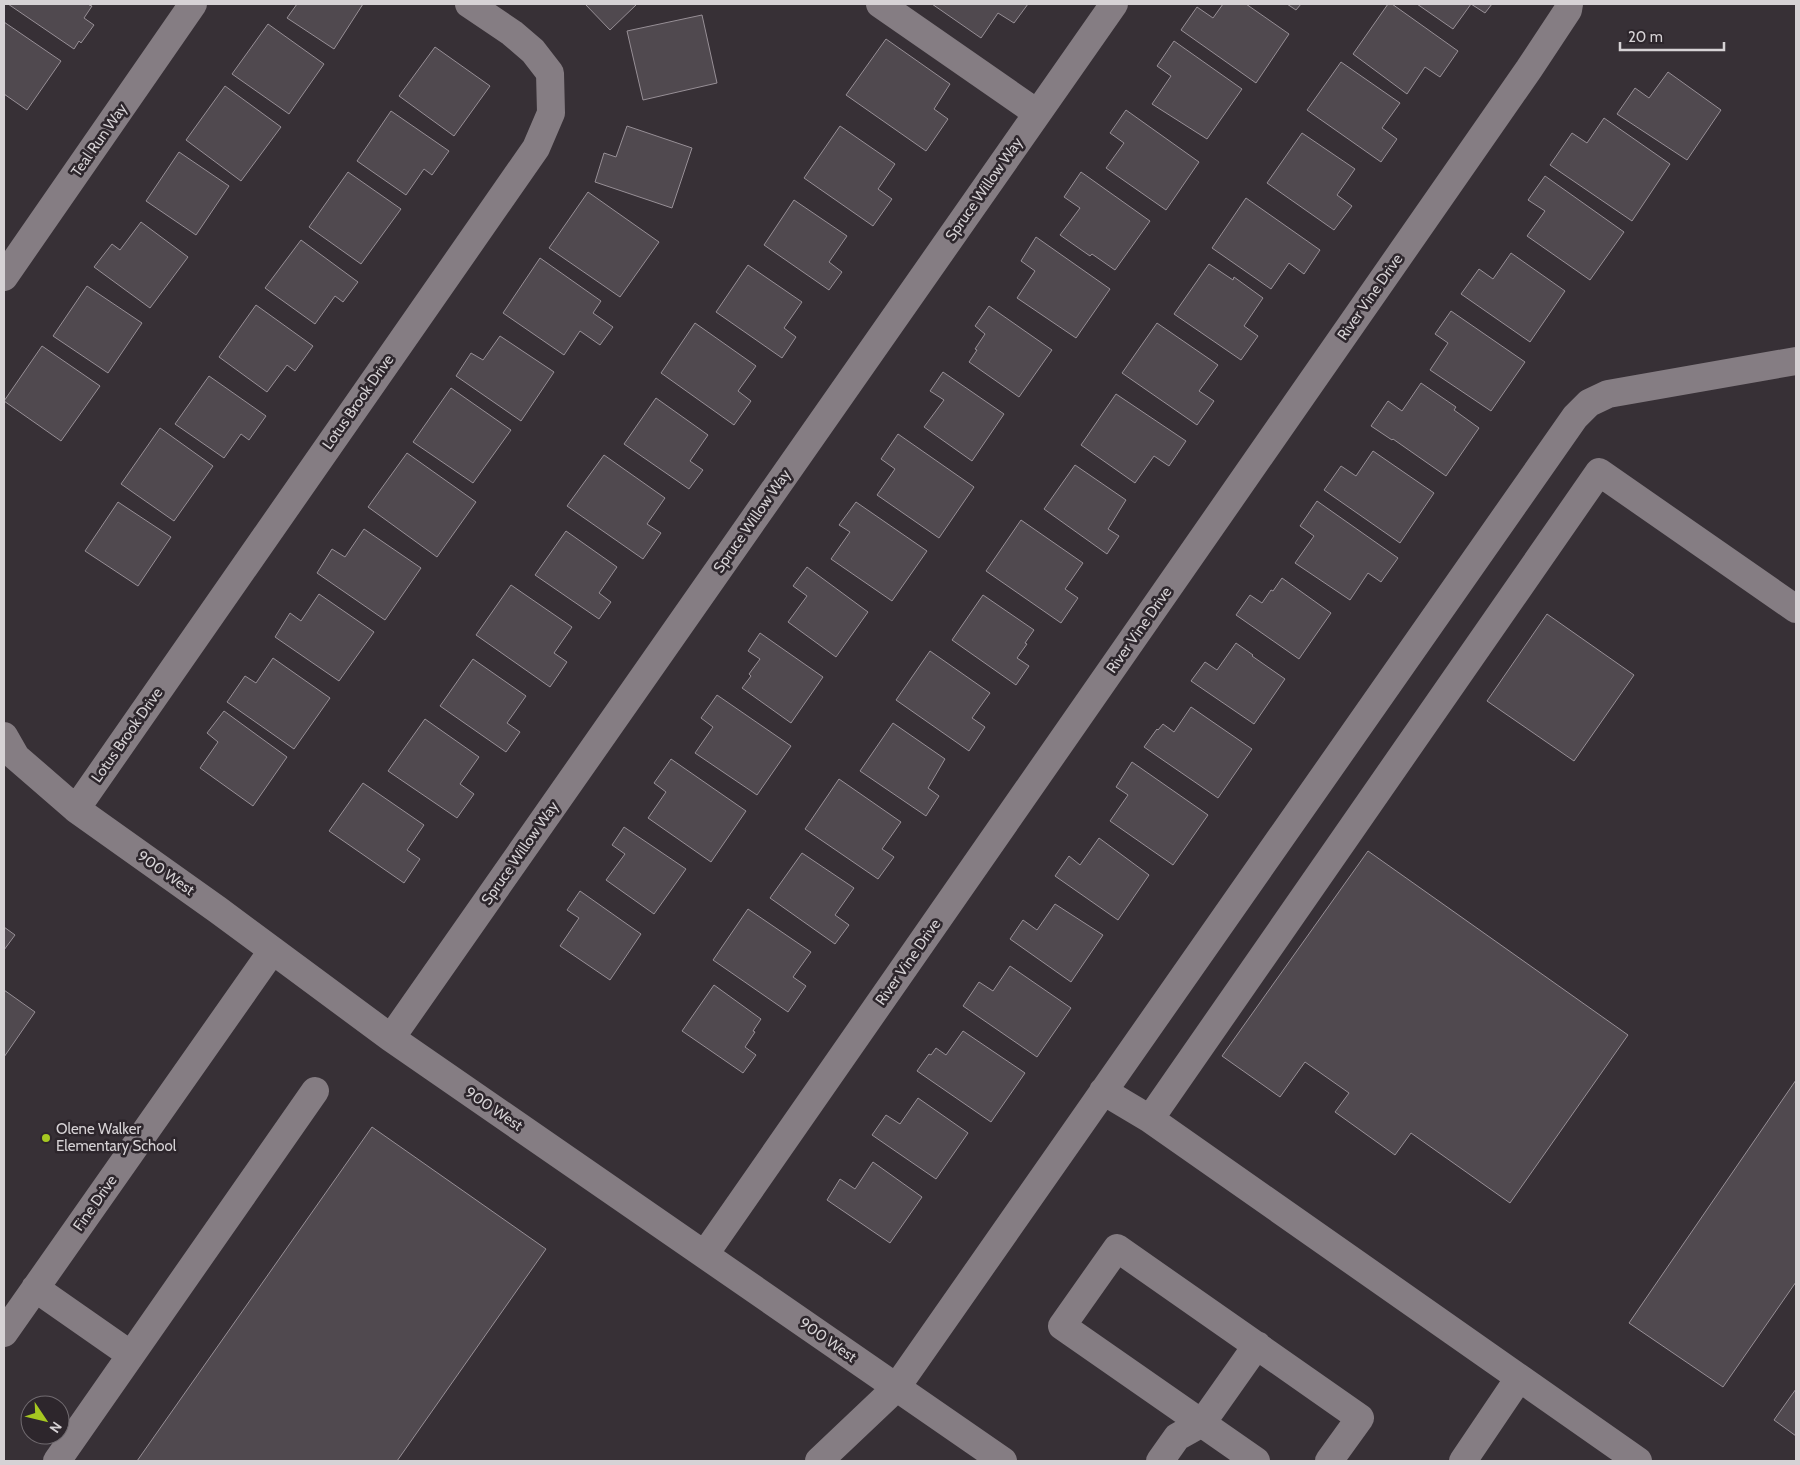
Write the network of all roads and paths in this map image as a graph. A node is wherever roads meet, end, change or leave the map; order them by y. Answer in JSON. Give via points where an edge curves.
{"nodes":[{"id":1,"x":193,"y":4,"type":"edge"},
{"id":2,"x":469,"y":4,"type":"edge"},
{"id":3,"x":880,"y":4,"type":"edge"},
{"id":4,"x":1114,"y":4,"type":"edge"},
{"id":5,"x":1569,"y":4,"type":"edge"},
{"id":6,"x":1037,"y":113,"type":"junction"},
{"id":7,"x":4,"y":277,"type":"edge"},
{"id":8,"x":1796,"y":361,"type":"edge"},
{"id":9,"x":1796,"y":609,"type":"edge"},
{"id":10,"x":4,"y":736,"type":"edge"},
{"id":11,"x":76,"y":809,"type":"junction"},
{"id":12,"x":272,"y":950,"type":"junction"},
{"id":13,"x":391,"y":1038,"type":"junction"},
{"id":14,"x":316,"y":1091,"type":"dead end"},
{"id":15,"x":1103,"y":1091,"type":"junction"},
{"id":16,"x":1150,"y":1120,"type":"junction"},
{"id":17,"x":705,"y":1254,"type":"junction"},
{"id":18,"x":35,"y":1288,"type":"junction"},
{"id":19,"x":4,"y":1333,"type":"edge"},
{"id":20,"x":1257,"y":1345,"type":"junction"},
{"id":21,"x":131,"y":1355,"type":"junction"},
{"id":22,"x":1519,"y":1378,"type":"junction"},
{"id":23,"x":896,"y":1388,"type":"junction"},
{"id":24,"x":1202,"y":1423,"type":"junction"},
{"id":25,"x":57,"y":1461,"type":"edge"},
{"id":26,"x":819,"y":1461,"type":"edge"},
{"id":27,"x":1004,"y":1461,"type":"edge"},
{"id":28,"x":1160,"y":1461,"type":"edge"},
{"id":29,"x":1256,"y":1461,"type":"edge"},
{"id":30,"x":1330,"y":1461,"type":"edge"},
{"id":31,"x":1463,"y":1461,"type":"edge"},
{"id":32,"x":1638,"y":1461,"type":"edge"}],
"edges":[{"from":1,"to":7,"type":"street","name":"Teal Run Way"},
{"from":2,"to":11,"type":"street","name":"Lotus Brook Drive","via":[[512,33],[533,51],[550,73],[551,113],[536,148]]},
{"from":3,"to":6,"type":"street"},
{"from":4,"to":6,"type":"street","name":"Spruce Willow Way"},
{"from":5,"to":17,"type":"street","name":"River Vine Drive","via":[[1529,69]]},
{"from":6,"to":13,"type":"street","name":"Spruce Willow Way"},
{"from":8,"to":15,"type":"street","via":[[1608,394],[1589,403],[1575,417]]},
{"from":9,"to":16,"type":"street","via":[[1598,472]]},
{"from":10,"to":11,"type":"street","name":"900 West","via":[[16,757]]},
{"from":11,"to":12,"type":"street","name":"900 West"},
{"from":12,"to":13,"type":"street","name":"900 West"},
{"from":12,"to":18,"type":"street","name":"Fine Drive"},
{"from":13,"to":17,"type":"street","name":"900 West"},
{"from":14,"to":21,"type":"street"},
{"from":15,"to":16,"type":"street"},
{"from":15,"to":23,"type":"street"},
{"from":16,"to":22,"type":"street"},
{"from":17,"to":23,"type":"street","name":"900 West"},
{"from":18,"to":19,"type":"street","name":"Fine Drive"},
{"from":18,"to":21,"type":"street"},
{"from":20,"to":24,"type":"street"},
{"from":20,"to":24,"type":"street","via":[[1117,1248],[1112,1255],[1062,1326]]},
{"from":20,"to":30,"type":"street","via":[[1360,1418]]},
{"from":21,"to":25,"type":"street"},
{"from":22,"to":31,"type":"street"},
{"from":22,"to":32,"type":"street"},
{"from":23,"to":26,"type":"street"},
{"from":23,"to":27,"type":"street","name":"900 West"},
{"from":24,"to":28,"type":"street","via":[[1177,1437]]},
{"from":24,"to":29,"type":"street"}]}
